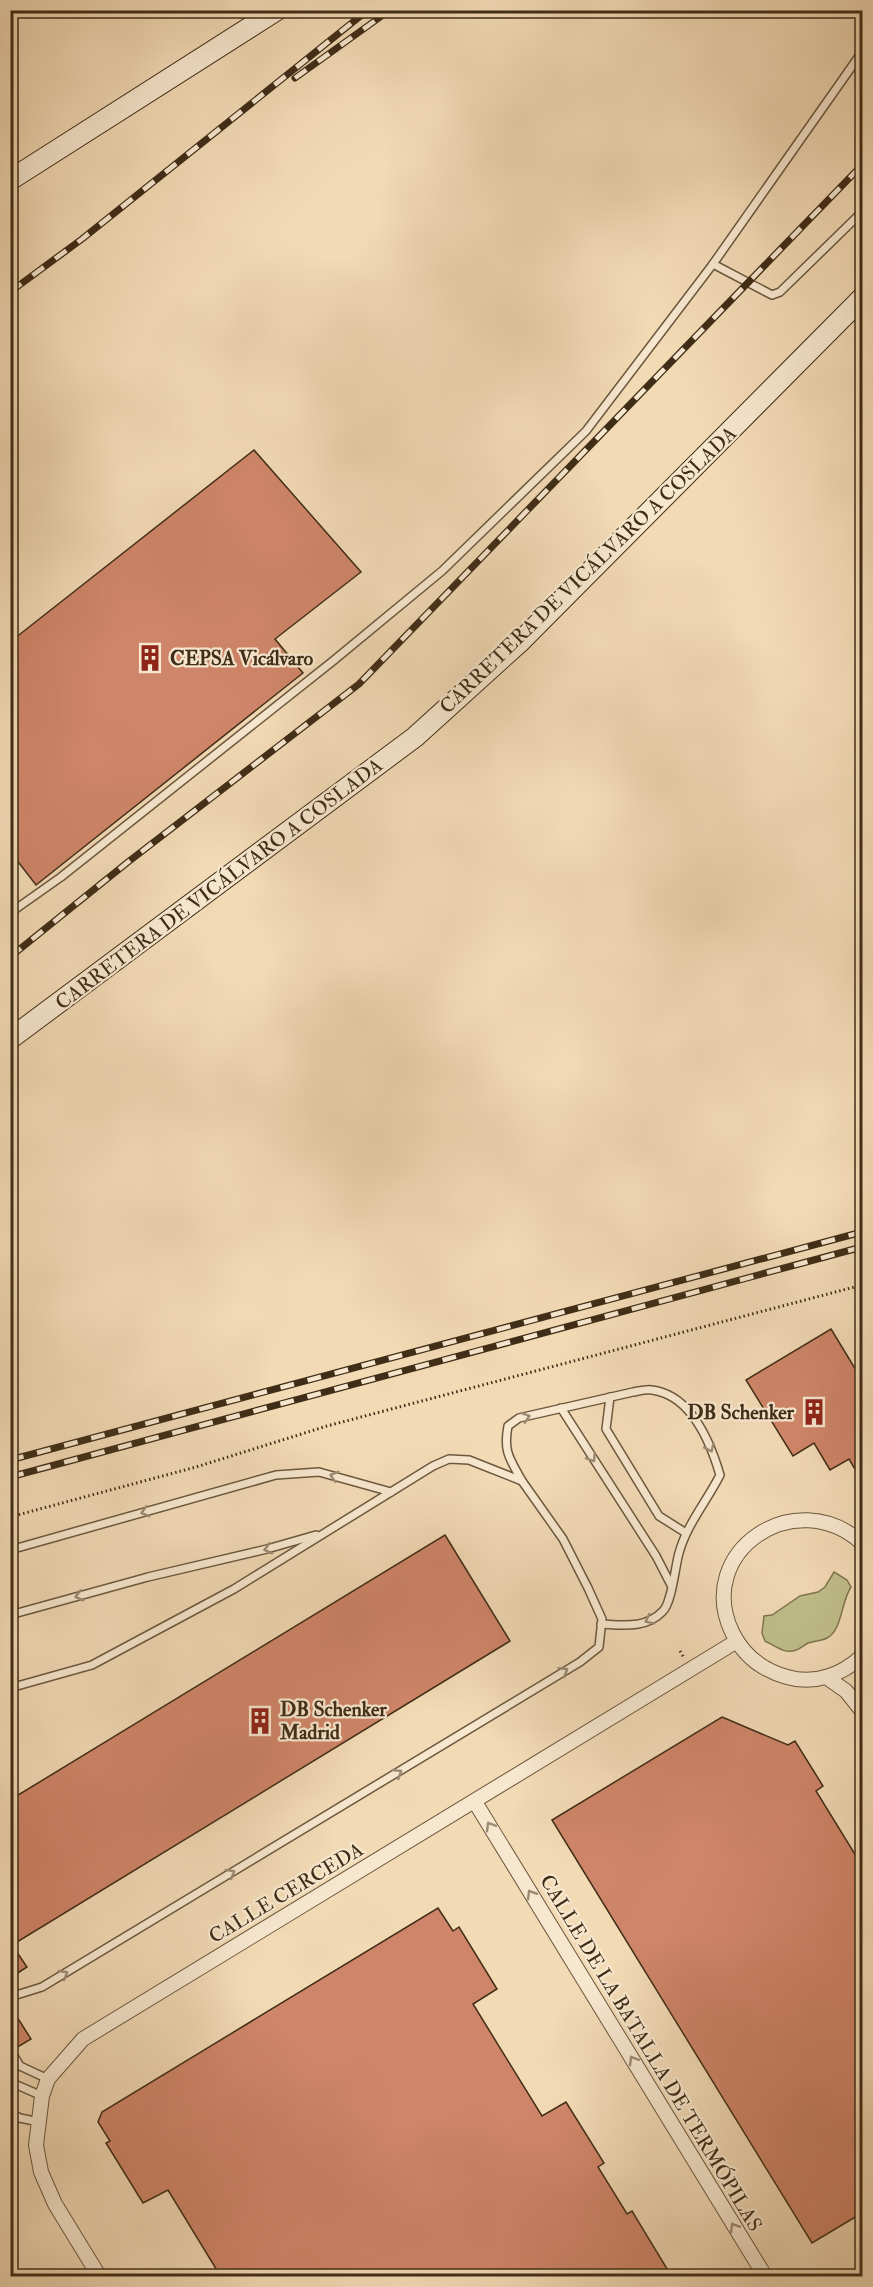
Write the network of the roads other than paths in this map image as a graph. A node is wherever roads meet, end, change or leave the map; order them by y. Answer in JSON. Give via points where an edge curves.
{"nodes":[{"id":1,"x":277,"y":10,"type":"edge"},
{"id":2,"x":862,"y":52,"type":"edge"},
{"id":3,"x":10,"y":180,"type":"edge"},
{"id":4,"x":862,"y":212,"type":"edge"},
{"id":5,"x":713,"y":264,"type":"junction"},
{"id":6,"x":862,"y":298,"type":"edge"},
{"id":7,"x":10,"y":913,"type":"edge"},
{"id":8,"x":10,"y":1039,"type":"edge"},
{"id":9,"x":610,"y":1397,"type":"junction"},
{"id":10,"x":561,"y":1408,"type":"junction"},
{"id":11,"x":522,"y":1481,"type":"junction"},
{"id":12,"x":391,"y":1492,"type":"junction"},
{"id":13,"x":324,"y":1533,"type":"junction"},
{"id":14,"x":686,"y":1533,"type":"junction"},
{"id":15,"x":862,"y":1543,"type":"edge"},
{"id":16,"x":10,"y":1550,"type":"edge"},
{"id":17,"x":671,"y":1585,"type":"junction"},
{"id":18,"x":10,"y":1614,"type":"edge"},
{"id":19,"x":602,"y":1624,"type":"junction"},
{"id":20,"x":736,"y":1641,"type":"junction"},
{"id":21,"x":862,"y":1659,"type":"edge"},
{"id":22,"x":826,"y":1677,"type":"junction"},
{"id":23,"x":10,"y":1688,"type":"edge"},
{"id":24,"x":862,"y":1711,"type":"edge"},
{"id":25,"x":475,"y":1802,"type":"junction"},
{"id":26,"x":10,"y":1996,"type":"edge"},
{"id":27,"x":10,"y":2051,"type":"edge"},
{"id":28,"x":48,"y":2079,"type":"junction"},
{"id":29,"x":10,"y":2082,"type":"edge"},
{"id":30,"x":42,"y":2096,"type":"junction"},
{"id":31,"x":10,"y":2112,"type":"edge"},
{"id":32,"x":39,"y":2122,"type":"junction"},
{"id":33,"x":99,"y":2277,"type":"edge"},
{"id":34,"x":765,"y":2277,"type":"edge"}],
"edges":[{"from":1,"to":3,"type":"street"},
{"from":2,"to":5,"type":"lane"},
{"from":4,"to":5,"type":"lane","via":[[780,292],[772,295]]},
{"from":5,"to":7,"type":"lane","via":[[586,430],[442,571],[61,878]]},
{"from":6,"to":8,"type":"street","name":"CARRETERA DE VICÁLVARO A COSLADA","via":[[521,641],[415,737]]},
{"from":9,"to":10,"type":"lane"},
{"from":9,"to":14,"type":"lane","via":[[606,1429],[659,1516]]},
{"from":9,"to":14,"type":"lane","one_way":true,"via":[[651,1390],[674,1397],[698,1424],[720,1475]]},
{"from":11,"to":10,"type":"lane","one_way":true,"via":[[507,1454],[508,1426],[519,1418]]},
{"from":10,"to":17,"type":"lane","one_way":true},
{"from":11,"to":12,"type":"lane","via":[[477,1462],[449,1459]]},
{"from":11,"to":19,"type":"lane","via":[[563,1539]]},
{"from":12,"to":13,"type":"lane"},
{"from":12,"to":16,"type":"lane","one_way":true,"via":[[319,1472],[276,1475]]},
{"from":13,"to":18,"type":"lane","one_way":true},
{"from":13,"to":23,"type":"lane","via":[[234,1589],[92,1665]]},
{"from":14,"to":17,"type":"lane"},
{"from":15,"to":20,"type":"street","via":[[852,1533],[820,1520],[787,1521],[756,1535],[744,1547],[728,1576],[725,1610]]},
{"from":17,"to":19,"type":"lane","one_way":true,"via":[[665,1609],[654,1618],[636,1626]]},
{"from":26,"to":19,"type":"lane","one_way":true,"via":[[42,1987],[580,1662],[599,1647]]},
{"from":20,"to":22,"type":"street","via":[[760,1666],[776,1674],[792,1679]]},
{"from":20,"to":25,"type":"street","name":"CALLE CERCEDA"},
{"from":21,"to":22,"type":"street"},
{"from":22,"to":24,"type":"street","via":[[846,1691]]},
{"from":25,"to":28,"type":"street","name":"CALLE CERCEDA","via":[[83,2039]]},
{"from":34,"to":25,"type":"street","name":"CALLE DE LA BATALLA DE TERMÓPILAS","one_way":true},
{"from":27,"to":28,"type":"lane","via":[[20,2066]]},
{"from":28,"to":30,"type":"street","name":"CALLE CERCEDA"},
{"from":29,"to":30,"type":"lane"},
{"from":30,"to":32,"type":"street","name":"CALLE CERCEDA"},
{"from":31,"to":32,"type":"lane"},
{"from":32,"to":33,"type":"street","name":"CALLE CERCEDA","via":[[36,2145],[41,2172],[55,2204]]}]}
